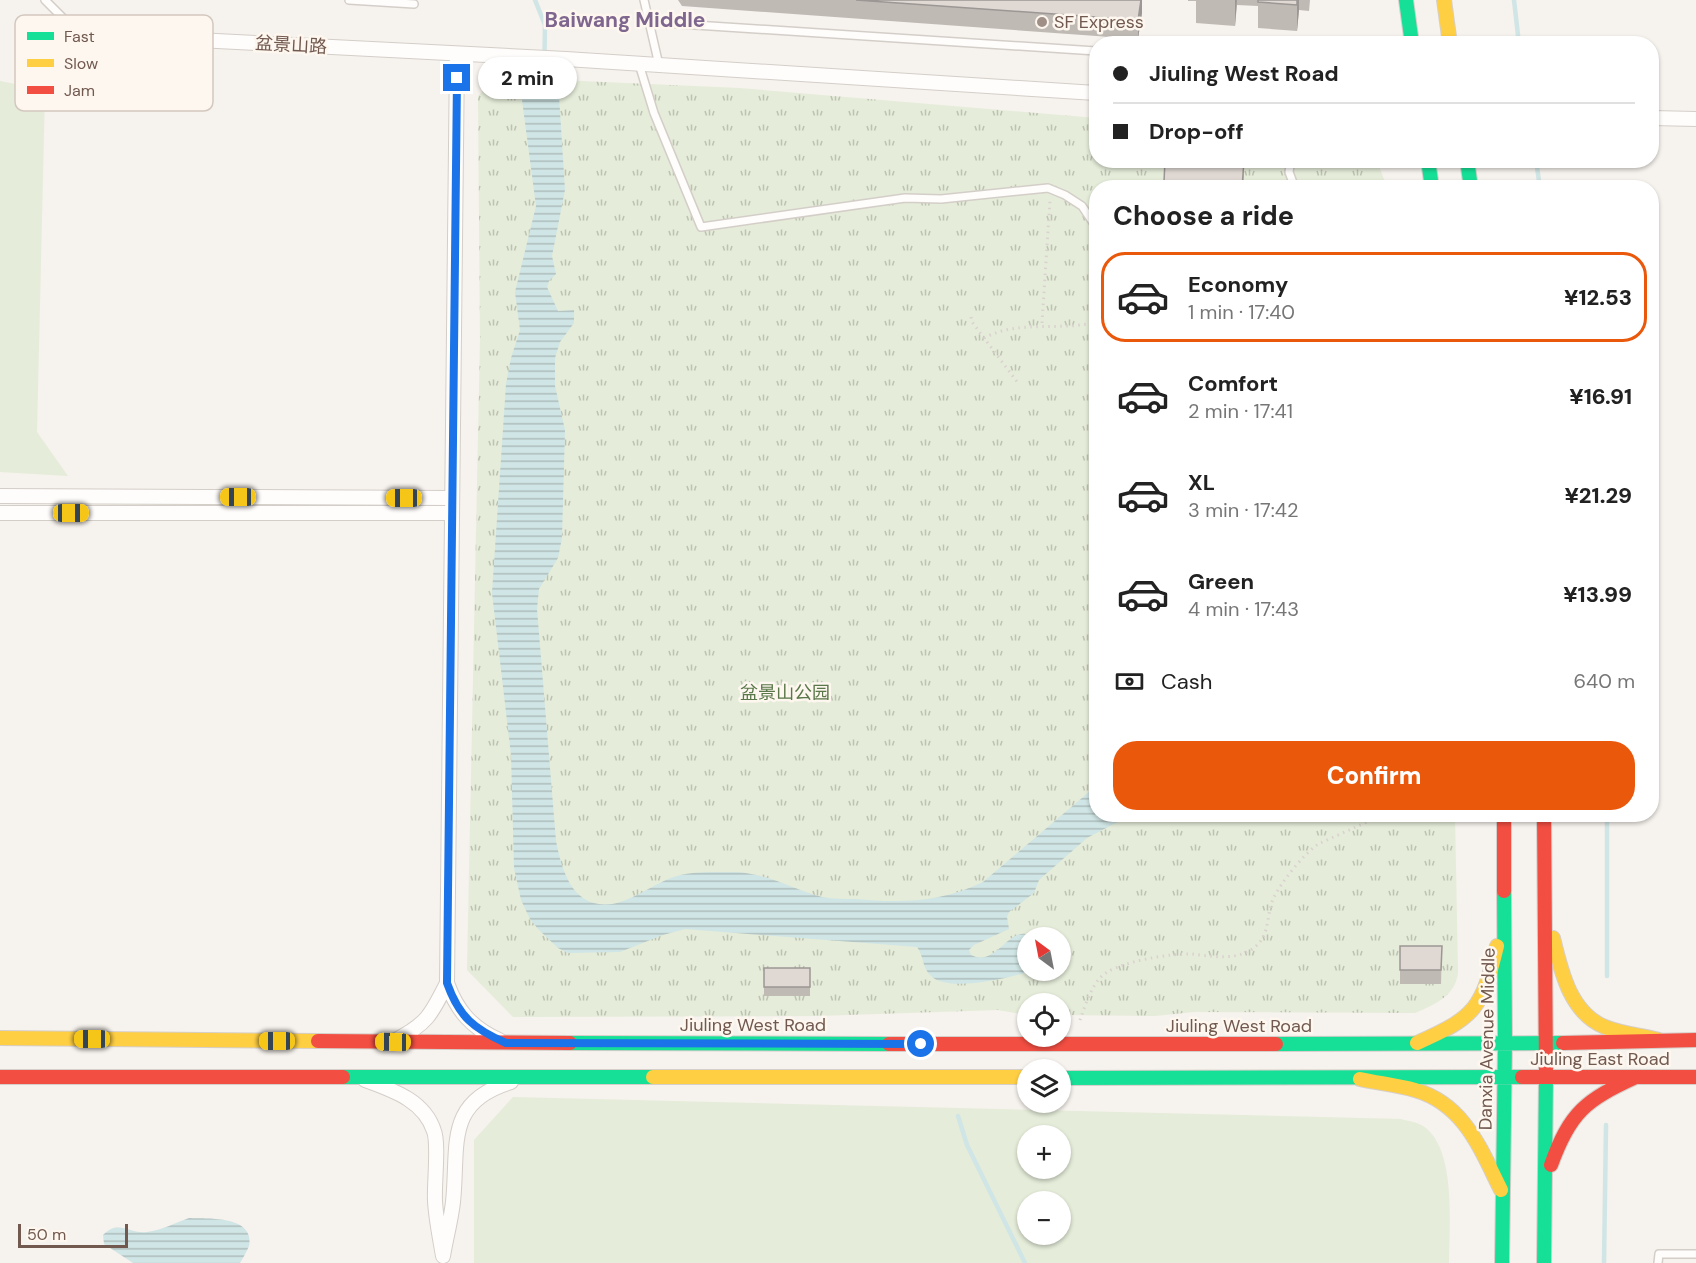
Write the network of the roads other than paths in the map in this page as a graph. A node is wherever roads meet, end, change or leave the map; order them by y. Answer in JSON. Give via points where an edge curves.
{"nodes":[{"id":1,"x":45,"y":0,"type":"edge"},
{"id":2,"x":350,"y":0,"type":"edge"},
{"id":3,"x":645,"y":0,"type":"edge"},
{"id":4,"x":1406,"y":0,"type":"edge"},
{"id":5,"x":1444,"y":0,"type":"edge"},
{"id":6,"x":414,"y":4,"type":"dead end"},
{"id":7,"x":60,"y":15,"type":"edge"},
{"id":8,"x":649,"y":22,"type":"junction"},
{"id":9,"x":1411,"y":36,"type":"edge"},
{"id":10,"x":1449,"y":36,"type":"edge"},
{"id":11,"x":213,"y":41,"type":"edge"},
{"id":12,"x":1089,"y":51,"type":"edge"},
{"id":13,"x":458,"y":54,"type":"junction"},
{"id":14,"x":639,"y":64,"type":"junction"},
{"id":15,"x":659,"y":65,"type":"junction"},
{"id":16,"x":1089,"y":93,"type":"edge"},
{"id":17,"x":1659,"y":118,"type":"edge"},
{"id":18,"x":1696,"y":119,"type":"edge"},
{"id":19,"x":1089,"y":216,"type":"edge"},
{"id":20,"x":0,"y":496,"type":"edge"},
{"id":21,"x":452,"y":498,"type":"junction"},
{"id":22,"x":0,"y":513,"type":"edge"},
{"id":23,"x":452,"y":513,"type":"junction"},
{"id":24,"x":1503,"y":822,"type":"edge"},
{"id":25,"x":1544,"y":822,"type":"edge"},
{"id":26,"x":1544,"y":905,"type":"junction"},
{"id":27,"x":1506,"y":906,"type":"junction"},
{"id":28,"x":447,"y":983,"type":"junction"},
{"id":29,"x":0,"y":1038,"type":"edge"},
{"id":30,"x":1659,"y":1040,"type":"junction"},
{"id":31,"x":1696,"y":1040,"type":"edge"},
{"id":32,"x":393,"y":1042,"type":"junction"},
{"id":33,"x":1505,"y":1042,"type":"junction"},
{"id":34,"x":506,"y":1043,"type":"junction"},
{"id":35,"x":1417,"y":1043,"type":"junction"},
{"id":36,"x":1546,"y":1043,"type":"junction"},
{"id":37,"x":532,"y":1076,"type":"junction"},
{"id":38,"x":0,"y":1077,"type":"edge"},
{"id":39,"x":355,"y":1077,"type":"junction"},
{"id":40,"x":1017,"y":1077,"type":"edge"},
{"id":41,"x":1505,"y":1077,"type":"junction"},
{"id":42,"x":1546,"y":1077,"type":"junction"},
{"id":43,"x":1636,"y":1077,"type":"junction"},
{"id":44,"x":1696,"y":1077,"type":"edge"},
{"id":45,"x":1071,"y":1078,"type":"edge"},
{"id":46,"x":1360,"y":1079,"type":"junction"},
{"id":47,"x":1544,"y":1186,"type":"junction"},
{"id":48,"x":1503,"y":1194,"type":"junction"},
{"id":49,"x":1696,"y":1254,"type":"edge"},
{"id":50,"x":443,"y":1260,"type":"edge"},
{"id":51,"x":1502,"y":1263,"type":"edge"},
{"id":52,"x":1544,"y":1263,"type":"edge"},
{"id":53,"x":1659,"y":1263,"type":"edge"}],
"edges":[{"from":1,"to":7,"type":"lane"},
{"from":2,"to":6,"type":"lane"},
{"from":3,"to":8,"type":"lane"},
{"from":4,"to":9,"type":"main road"},
{"from":5,"to":10,"type":"main road"},
{"from":8,"to":12,"type":"lane"},
{"from":8,"to":15,"type":"lane"},
{"from":11,"to":13,"type":"street","name":"盆景山路"},
{"from":13,"to":14,"type":"street","name":"盆景山路"},
{"from":13,"to":21,"type":"street"},
{"from":14,"to":15,"type":"street","name":"盆景山路"},
{"from":14,"to":19,"type":"lane","via":[[654,113],[701,227],[905,198],[941,199],[1037,189],[1065,195]]},
{"from":15,"to":16,"type":"street","name":"盆景山路"},
{"from":17,"to":18,"type":"street"},
{"from":20,"to":21,"type":"street"},
{"from":21,"to":23,"type":"street"},
{"from":22,"to":23,"type":"street"},
{"from":23,"to":28,"type":"street"},
{"from":24,"to":27,"type":"main road","name":"Danxia Avenue Middle"},
{"from":25,"to":26,"type":"main road"},
{"from":26,"to":30,"type":"main road","via":[[1558,961],[1582,1010],[1597,1024]]},
{"from":26,"to":36,"type":"main road"},
{"from":27,"to":33,"type":"main road","name":"Danxia Avenue Middle"},
{"from":27,"to":35,"type":"main road","via":[[1489,980],[1478,1005],[1452,1028]]},
{"from":28,"to":32,"type":"street","via":[[431,1014]]},
{"from":28,"to":34,"type":"street","via":[[469,1022]]},
{"from":29,"to":32,"type":"main road","name":"Jiuling West Road"},
{"from":30,"to":31,"type":"main road","name":"Jiuling East Road"},
{"from":30,"to":36,"type":"main road","name":"Jiuling East Road"},
{"from":32,"to":34,"type":"main road","name":"Jiuling West Road"},
{"from":33,"to":35,"type":"main road","name":"Jiuling West Road"},
{"from":33,"to":36,"type":"main road","name":"Jiuling East Road"},
{"from":33,"to":41,"type":"main road","name":"Danxia Avenue Middle"},
{"from":34,"to":35,"type":"main road","name":"Jiuling West Road"},
{"from":36,"to":42,"type":"main road"},
{"from":37,"to":39,"type":"main road"},
{"from":37,"to":40,"type":"main road"},
{"from":37,"to":50,"type":"street","via":[[496,1086],[466,1109],[458,1129],[453,1203]]},
{"from":38,"to":39,"type":"main road"},
{"from":39,"to":50,"type":"street","via":[[415,1103],[435,1132],[435,1202]]},
{"from":41,"to":42,"type":"main road","name":"Jiuling East Road"},
{"from":41,"to":46,"type":"main road"},
{"from":41,"to":48,"type":"main road","name":"Danxia Avenue Middle"},
{"from":42,"to":43,"type":"main road","name":"Jiuling East Road"},
{"from":42,"to":47,"type":"main road"},
{"from":43,"to":44,"type":"main road","name":"Jiuling East Road"},
{"from":43,"to":47,"type":"main road","via":[[1593,1098],[1575,1114],[1560,1137]]},
{"from":45,"to":46,"type":"main road"},
{"from":46,"to":48,"type":"main road","via":[[1430,1095],[1446,1104],[1471,1131]]},
{"from":47,"to":52,"type":"main road"},
{"from":48,"to":51,"type":"main road","name":"Danxia Avenue Middle"},
{"from":49,"to":53,"type":"lane","via":[[1659,1254]]}]}
